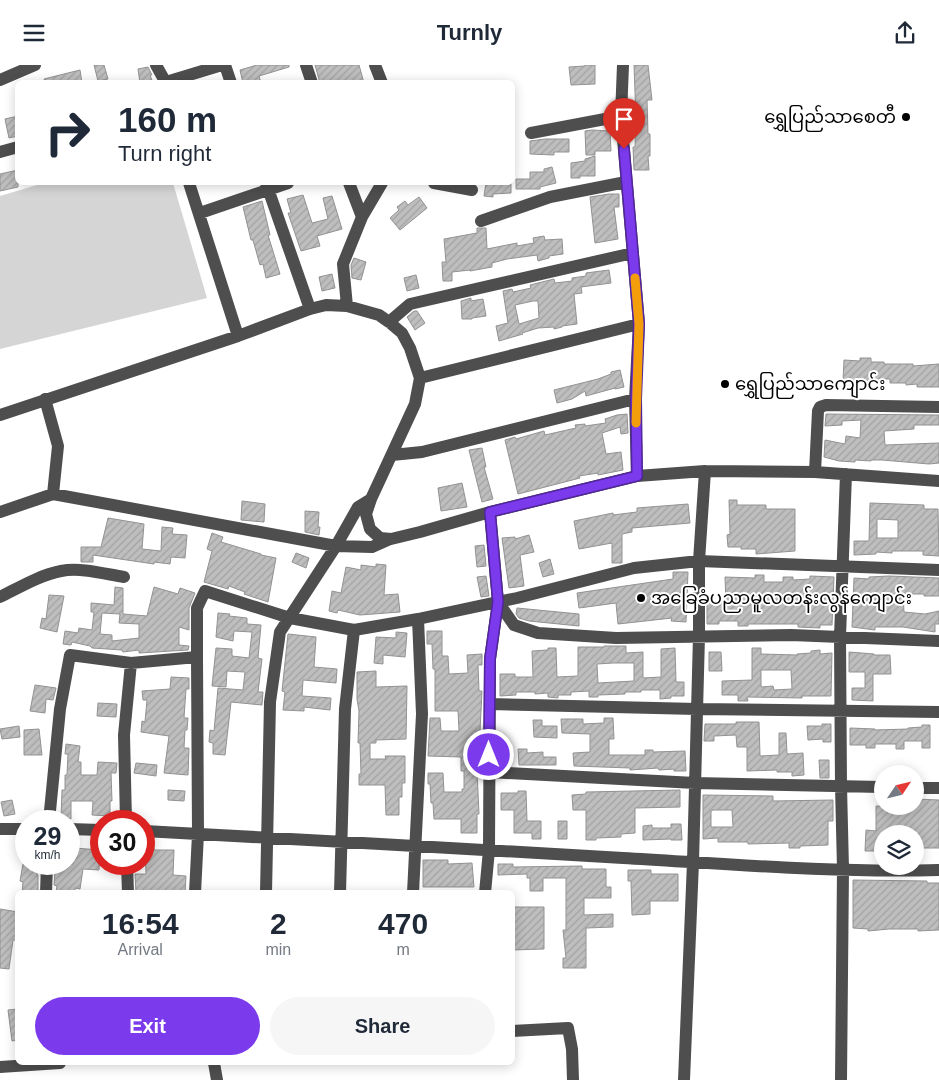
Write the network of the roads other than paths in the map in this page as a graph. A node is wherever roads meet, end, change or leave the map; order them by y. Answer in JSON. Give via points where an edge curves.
{"nodes":[{"id":1,"x":35,"y":65,"type":"edge"},
{"id":2,"x":156,"y":65,"type":"edge"},
{"id":3,"x":224,"y":65,"type":"edge"},
{"id":4,"x":306,"y":65,"type":"edge"},
{"id":5,"x":375,"y":65,"type":"edge"},
{"id":6,"x":623,"y":65,"type":"edge"},
{"id":7,"x":0,"y":80,"type":"edge"},
{"id":8,"x":165,"y":80,"type":"edge"},
{"id":9,"x":173,"y":80,"type":"edge"},
{"id":10,"x":230,"y":80,"type":"edge"},
{"id":11,"x":311,"y":80,"type":"edge"},
{"id":12,"x":381,"y":80,"type":"edge"},
{"id":13,"x":621,"y":116,"type":"junction"},
{"id":14,"x":531,"y":133,"type":"dead end"},
{"id":15,"x":15,"y":148,"type":"edge"},
{"id":16,"x":0,"y":153,"type":"edge"},
{"id":17,"x":626,"y":181,"type":"junction"},
{"id":18,"x":191,"y":185,"type":"edge"},
{"id":19,"x":350,"y":185,"type":"edge"},
{"id":20,"x":381,"y":185,"type":"edge"},
{"id":21,"x":445,"y":185,"type":"edge"},
{"id":22,"x":267,"y":186,"type":"edge"},
{"id":23,"x":472,"y":190,"type":"dead end"},
{"id":24,"x":200,"y":213,"type":"junction"},
{"id":25,"x":362,"y":217,"type":"junction"},
{"id":26,"x":481,"y":221,"type":"dead end"},
{"id":27,"x":633,"y":253,"type":"junction"},
{"id":28,"x":347,"y":306,"type":"junction"},
{"id":29,"x":310,"y":309,"type":"junction"},
{"id":30,"x":389,"y":322,"type":"junction"},
{"id":31,"x":639,"y":324,"type":"junction"},
{"id":32,"x":238,"y":336,"type":"junction"},
{"id":33,"x":420,"y":378,"type":"junction"},
{"id":34,"x":45,"y":399,"type":"junction"},
{"id":35,"x":636,"y":399,"type":"junction"},
{"id":36,"x":939,"y":407,"type":"edge"},
{"id":37,"x":0,"y":415,"type":"edge"},
{"id":38,"x":392,"y":455,"type":"junction"},
{"id":39,"x":705,"y":471,"type":"junction"},
{"id":40,"x":815,"y":472,"type":"junction"},
{"id":41,"x":846,"y":474,"type":"junction"},
{"id":42,"x":637,"y":476,"type":"junction"},
{"id":43,"x":939,"y":481,"type":"edge"},
{"id":44,"x":53,"y":494,"type":"junction"},
{"id":45,"x":371,"y":499,"type":"junction"},
{"id":46,"x":0,"y":511,"type":"edge"},
{"id":47,"x":490,"y":512,"type":"junction"},
{"id":48,"x":391,"y":539,"type":"junction"},
{"id":49,"x":336,"y":547,"type":"junction"},
{"id":50,"x":699,"y":561,"type":"junction"},
{"id":51,"x":843,"y":567,"type":"junction"},
{"id":52,"x":939,"y":570,"type":"edge"},
{"id":53,"x":124,"y":577,"type":"dead end"},
{"id":54,"x":0,"y":597,"type":"edge"},
{"id":55,"x":498,"y":602,"type":"junction"},
{"id":56,"x":290,"y":618,"type":"junction"},
{"id":57,"x":418,"y":619,"type":"junction"},
{"id":58,"x":354,"y":630,"type":"junction"},
{"id":59,"x":699,"y":637,"type":"junction"},
{"id":60,"x":840,"y":637,"type":"junction"},
{"id":61,"x":939,"y":641,"type":"edge"},
{"id":62,"x":197,"y":657,"type":"junction"},
{"id":63,"x":131,"y":663,"type":"junction"},
{"id":64,"x":490,"y":704,"type":"junction"},
{"id":65,"x":697,"y":709,"type":"junction"},
{"id":66,"x":841,"y":711,"type":"junction"},
{"id":67,"x":939,"y":712,"type":"edge"},
{"id":68,"x":489,"y":772,"type":"junction"},
{"id":69,"x":695,"y":783,"type":"junction"},
{"id":70,"x":840,"y":786,"type":"junction"},
{"id":71,"x":874,"y":787,"type":"edge"},
{"id":72,"x":924,"y":788,"type":"edge"},
{"id":73,"x":939,"y":788,"type":"edge"},
{"id":74,"x":50,"y":810,"type":"edge"},
{"id":75,"x":126,"y":810,"type":"edge"},
{"id":76,"x":0,"y":829,"type":"edge"},
{"id":77,"x":15,"y":829,"type":"edge"},
{"id":78,"x":155,"y":832,"type":"edge"},
{"id":79,"x":198,"y":834,"type":"junction"},
{"id":80,"x":267,"y":837,"type":"junction"},
{"id":81,"x":342,"y":841,"type":"junction"},
{"id":82,"x":415,"y":846,"type":"junction"},
{"id":83,"x":489,"y":850,"type":"junction"},
{"id":84,"x":693,"y":862,"type":"junction"},
{"id":85,"x":843,"y":869,"type":"junction"},
{"id":86,"x":939,"y":870,"type":"edge"},
{"id":87,"x":47,"y":875,"type":"edge"},
{"id":88,"x":127,"y":875,"type":"edge"},
{"id":89,"x":46,"y":890,"type":"edge"},
{"id":90,"x":128,"y":890,"type":"edge"},
{"id":91,"x":195,"y":890,"type":"edge"},
{"id":92,"x":266,"y":890,"type":"edge"},
{"id":93,"x":340,"y":890,"type":"edge"},
{"id":94,"x":413,"y":890,"type":"edge"},
{"id":95,"x":485,"y":890,"type":"edge"},
{"id":96,"x":515,"y":1031,"type":"edge"},
{"id":97,"x":30,"y":1065,"type":"edge"},
{"id":98,"x":214,"y":1065,"type":"edge"},
{"id":99,"x":0,"y":1067,"type":"edge"},
{"id":100,"x":217,"y":1080,"type":"edge"},
{"id":101,"x":573,"y":1080,"type":"edge"},
{"id":102,"x":684,"y":1080,"type":"edge"},
{"id":103,"x":841,"y":1080,"type":"edge"}],
"edges":[{"from":1,"to":7,"type":"street"},
{"from":2,"to":8,"type":"street"},
{"from":3,"to":9,"type":"street"},
{"from":3,"to":10,"type":"street"},
{"from":4,"to":11,"type":"street"},
{"from":5,"to":12,"type":"street"},
{"from":6,"to":13,"type":"street"},
{"from":13,"to":14,"type":"street"},
{"from":13,"to":17,"type":"street"},
{"from":15,"to":16,"type":"street"},
{"from":17,"to":26,"type":"street","via":[[550,197]]},
{"from":17,"to":27,"type":"street"},
{"from":18,"to":24,"type":"street"},
{"from":19,"to":25,"type":"street"},
{"from":20,"to":25,"type":"street"},
{"from":21,"to":23,"type":"street"},
{"from":22,"to":24,"type":"street"},
{"from":22,"to":29,"type":"street"},
{"from":24,"to":32,"type":"street"},
{"from":25,"to":28,"type":"street","via":[[344,264]]},
{"from":27,"to":30,"type":"street","via":[[410,304]]},
{"from":27,"to":31,"type":"street"},
{"from":28,"to":29,"type":"street","via":[[326,305]]},
{"from":28,"to":30,"type":"street","via":[[378,315]]},
{"from":29,"to":32,"type":"street"},
{"from":30,"to":33,"type":"street","via":[[402,333]]},
{"from":31,"to":33,"type":"street"},
{"from":31,"to":35,"type":"street"},
{"from":32,"to":34,"type":"street"},
{"from":33,"to":38,"type":"street","via":[[415,404]]},
{"from":34,"to":37,"type":"street"},
{"from":34,"to":44,"type":"street","via":[[58,446]]},
{"from":35,"to":38,"type":"street","via":[[422,453]]},
{"from":35,"to":42,"type":"street"},
{"from":36,"to":40,"type":"street","via":[[820,407]]},
{"from":38,"to":45,"type":"street"},
{"from":39,"to":40,"type":"street"},
{"from":39,"to":42,"type":"street"},
{"from":39,"to":50,"type":"street"},
{"from":40,"to":41,"type":"street"},
{"from":41,"to":43,"type":"street"},
{"from":41,"to":51,"type":"street"},
{"from":42,"to":47,"type":"street"},
{"from":44,"to":46,"type":"street"},
{"from":44,"to":49,"type":"street"},
{"from":45,"to":48,"type":"street","via":[[366,514],[370,529],[380,538]]},
{"from":45,"to":49,"type":"street","via":[[358,507]]},
{"from":47,"to":48,"type":"street"},
{"from":47,"to":55,"type":"street"},
{"from":48,"to":49,"type":"street","via":[[372,547]]},
{"from":49,"to":56,"type":"street"},
{"from":50,"to":51,"type":"street"},
{"from":50,"to":55,"type":"street","via":[[634,568]]},
{"from":50,"to":59,"type":"street"},
{"from":51,"to":52,"type":"street"},
{"from":51,"to":60,"type":"street"},
{"from":53,"to":54,"type":"street","via":[[63,570]]},
{"from":55,"to":57,"type":"street"},
{"from":55,"to":59,"type":"street","via":[[514,625],[538,633],[616,638]]},
{"from":55,"to":64,"type":"street","via":[[490,659]]},
{"from":56,"to":58,"type":"street"},
{"from":56,"to":62,"type":"street","via":[[205,591],[197,608]]},
{"from":56,"to":80,"type":"street","via":[[280,632],[270,702]]},
{"from":57,"to":58,"type":"street"},
{"from":57,"to":82,"type":"street","via":[[422,714]]},
{"from":58,"to":81,"type":"street","via":[[346,709]]},
{"from":59,"to":60,"type":"street"},
{"from":59,"to":65,"type":"street"},
{"from":60,"to":61,"type":"street"},
{"from":60,"to":66,"type":"street"},
{"from":62,"to":63,"type":"street"},
{"from":62,"to":79,"type":"street"},
{"from":63,"to":74,"type":"street","via":[[70,655],[60,709]]},
{"from":63,"to":75,"type":"street","via":[[124,735]]},
{"from":64,"to":65,"type":"street"},
{"from":64,"to":68,"type":"street"},
{"from":65,"to":66,"type":"street"},
{"from":65,"to":69,"type":"street"},
{"from":66,"to":67,"type":"street"},
{"from":66,"to":70,"type":"street"},
{"from":68,"to":69,"type":"street"},
{"from":68,"to":83,"type":"street"},
{"from":69,"to":70,"type":"street"},
{"from":69,"to":84,"type":"street"},
{"from":70,"to":71,"type":"street"},
{"from":70,"to":85,"type":"street"},
{"from":72,"to":73,"type":"street"},
{"from":76,"to":77,"type":"street"},
{"from":78,"to":79,"type":"street"},
{"from":79,"to":80,"type":"street"},
{"from":79,"to":91,"type":"street"},
{"from":80,"to":81,"type":"street"},
{"from":80,"to":92,"type":"street"},
{"from":81,"to":82,"type":"street"},
{"from":81,"to":93,"type":"street"},
{"from":82,"to":83,"type":"street"},
{"from":82,"to":94,"type":"street"},
{"from":83,"to":84,"type":"street"},
{"from":83,"to":95,"type":"street"},
{"from":84,"to":85,"type":"street"},
{"from":84,"to":102,"type":"street"},
{"from":85,"to":86,"type":"street"},
{"from":85,"to":103,"type":"street"},
{"from":87,"to":89,"type":"street"},
{"from":88,"to":90,"type":"street"},
{"from":96,"to":101,"type":"street","via":[[568,1027]]},
{"from":97,"to":99,"type":"street"},
{"from":98,"to":100,"type":"street"}]}
